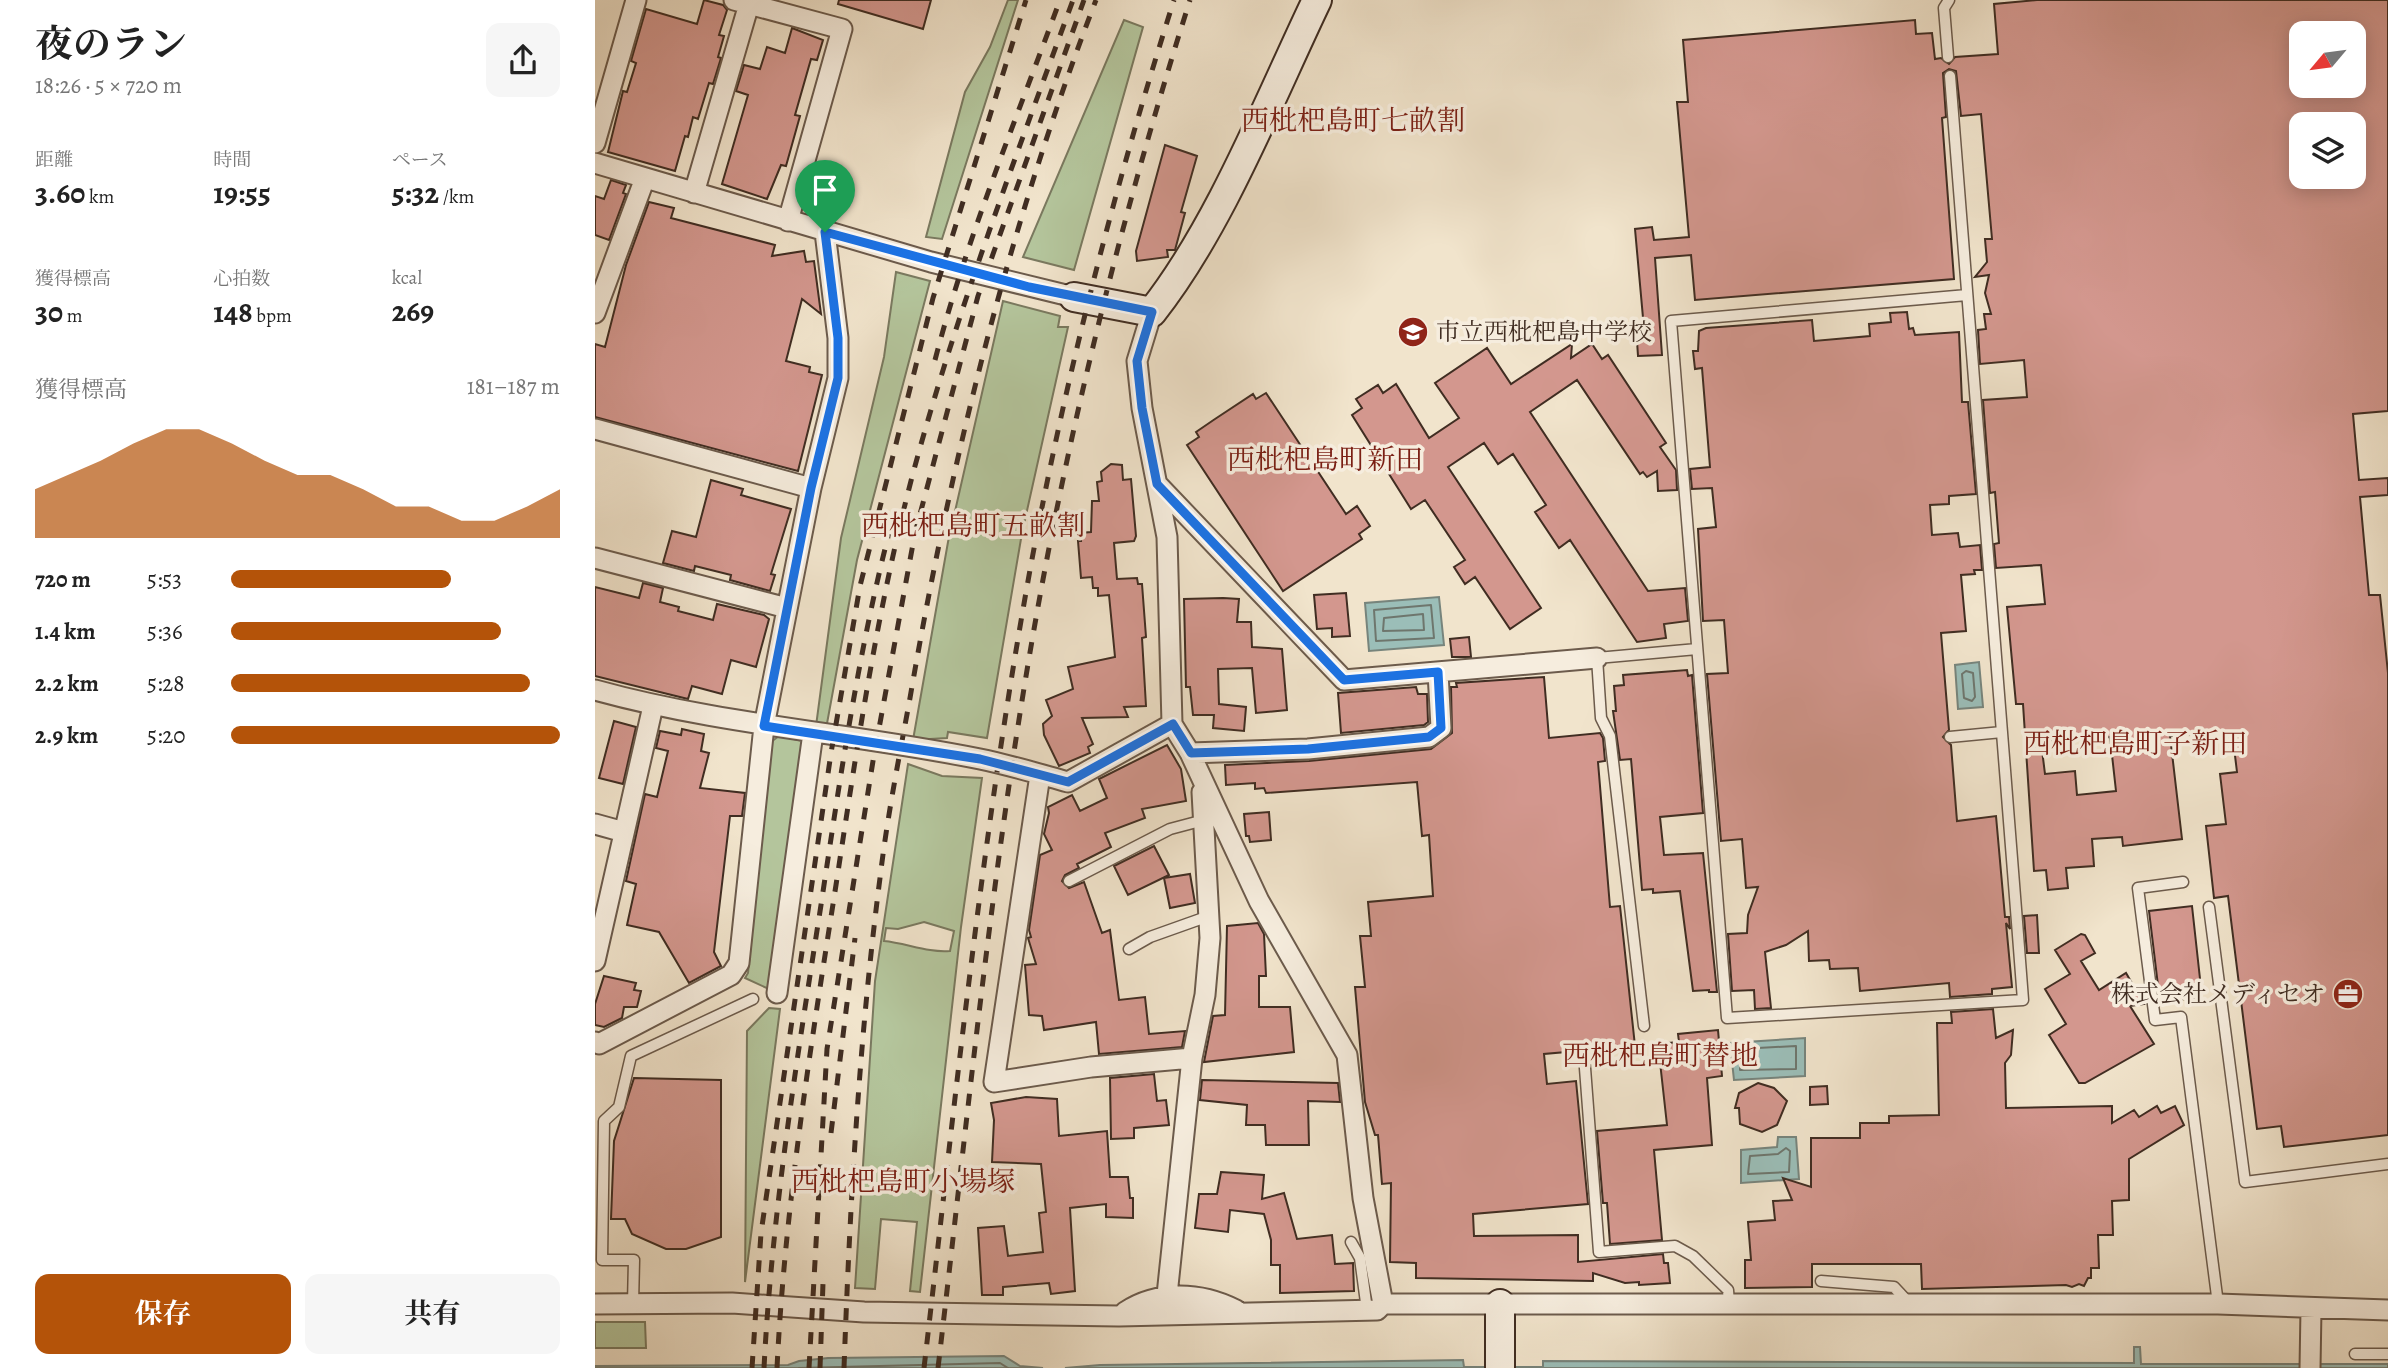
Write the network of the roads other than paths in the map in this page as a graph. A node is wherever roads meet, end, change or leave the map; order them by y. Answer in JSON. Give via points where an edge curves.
{"nodes":[{"id":1,"x":636,"y":0,"type":"edge"},
{"id":2,"x":1317,"y":0,"type":"edge"},
{"id":3,"x":1949,"y":0,"type":"edge"},
{"id":4,"x":748,"y":2,"type":"edge"},
{"id":5,"x":1948,"y":57,"type":"dead end"},
{"id":6,"x":1950,"y":76,"type":"dead end"},
{"id":7,"x":595,"y":143,"type":"edge"},
{"id":8,"x":595,"y":163,"type":"edge"},
{"id":9,"x":645,"y":178,"type":"junction"},
{"id":10,"x":694,"y":193,"type":"junction"},
{"id":11,"x":788,"y":220,"type":"junction"},
{"id":12,"x":825,"y":232,"type":"junction"},
{"id":13,"x":1967,"y":295,"type":"junction"},
{"id":14,"x":1074,"y":297,"type":"joint"},
{"id":15,"x":1152,"y":312,"type":"junction"},
{"id":16,"x":595,"y":313,"type":"edge"},
{"id":17,"x":595,"y":429,"type":"edge"},
{"id":18,"x":1157,"y":484,"type":"junction"},
{"id":19,"x":811,"y":488,"type":"junction"},
{"id":20,"x":595,"y":558,"type":"edge"},
{"id":21,"x":787,"y":608,"type":"junction"},
{"id":22,"x":1697,"y":649,"type":"junction"},
{"id":23,"x":1597,"y":658,"type":"junction"},
{"id":24,"x":1438,"y":672,"type":"junction"},
{"id":25,"x":595,"y":690,"type":"edge"},
{"id":26,"x":653,"y":706,"type":"junction"},
{"id":27,"x":1173,"y":724,"type":"junction"},
{"id":28,"x":764,"y":726,"type":"junction"},
{"id":29,"x":2002,"y":732,"type":"junction"},
{"id":30,"x":813,"y":733,"type":"junction"},
{"id":31,"x":1950,"y":737,"type":"dead end"},
{"id":32,"x":1191,"y":753,"type":"junction"},
{"id":33,"x":1040,"y":775,"type":"junction"},
{"id":34,"x":1202,"y":783,"type":"junction"},
{"id":35,"x":1204,"y":820,"type":"junction"},
{"id":36,"x":595,"y":824,"type":"edge"},
{"id":37,"x":624,"y":832,"type":"junction"},
{"id":38,"x":1069,"y":881,"type":"dead end"},
{"id":39,"x":2183,"y":882,"type":"dead end"},
{"id":40,"x":2209,"y":907,"type":"dead end"},
{"id":41,"x":1209,"y":916,"type":"junction"},
{"id":42,"x":1129,"y":949,"type":"dead end"},
{"id":43,"x":595,"y":958,"type":"edge"},
{"id":44,"x":777,"y":993,"type":"dead end"},
{"id":45,"x":753,"y":999,"type":"dead end"},
{"id":46,"x":1644,"y":1026,"type":"dead end"},
{"id":47,"x":595,"y":1042,"type":"edge"},
{"id":48,"x":1584,"y":1055,"type":"dead end"},
{"id":49,"x":1192,"y":1058,"type":"junction"},
{"id":50,"x":2388,"y":1164,"type":"edge"},
{"id":51,"x":1352,"y":1242,"type":"dead end"},
{"id":52,"x":1821,"y":1282,"type":"dead end"},
{"id":53,"x":1167,"y":1295,"type":"junction"},
{"id":54,"x":595,"y":1304,"type":"edge"},
{"id":55,"x":633,"y":1304,"type":"junction"},
{"id":56,"x":1729,"y":1304,"type":"junction"},
{"id":57,"x":1910,"y":1304,"type":"junction"},
{"id":58,"x":2218,"y":1304,"type":"junction"},
{"id":59,"x":1375,"y":1307,"type":"junction"},
{"id":60,"x":2388,"y":1310,"type":"edge"},
{"id":61,"x":1243,"y":1313,"type":"junction"},
{"id":62,"x":1119,"y":1316,"type":"junction"},
{"id":63,"x":1500,"y":1316,"type":"junction"},
{"id":64,"x":2311,"y":1316,"type":"junction"},
{"id":65,"x":2355,"y":1354,"type":"dead end"},
{"id":66,"x":2388,"y":1354,"type":"edge"},
{"id":67,"x":1500,"y":1368,"type":"edge"},
{"id":68,"x":2310,"y":1368,"type":"edge"}],
"edges":[{"from":1,"to":7,"type":"street"},
{"from":2,"to":15,"type":"street","via":[[1203,232],[1178,279]]},
{"from":3,"to":5,"type":"lane","via":[[1944,8]]},
{"from":4,"to":10,"type":"street"},
{"from":4,"to":11,"type":"street","via":[[842,29]]},
{"from":6,"to":13,"type":"lane"},
{"from":8,"to":9,"type":"street"},
{"from":9,"to":10,"type":"street"},
{"from":9,"to":16,"type":"street"},
{"from":10,"to":11,"type":"street"},
{"from":11,"to":12,"type":"street"},
{"from":12,"to":14,"type":"street"},
{"from":12,"to":19,"type":"street","via":[[838,338],[838,378]]},
{"from":13,"to":22,"type":"lane","via":[[1671,321]]},
{"from":13,"to":29,"type":"lane"},
{"from":14,"to":15,"type":"street"},
{"from":15,"to":18,"type":"street","via":[[1137,361]]},
{"from":17,"to":19,"type":"street"},
{"from":18,"to":24,"type":"street","via":[[1344,680]]},
{"from":18,"to":27,"type":"street","via":[[1167,537]]},
{"from":19,"to":21,"type":"street"},
{"from":20,"to":21,"type":"street"},
{"from":21,"to":28,"type":"street"},
{"from":22,"to":23,"type":"lane"},
{"from":22,"to":29,"type":"lane","via":[[1727,1018],[2023,1000]]},
{"from":23,"to":24,"type":"street"},
{"from":23,"to":46,"type":"lane","via":[[1601,718],[1611,736]]},
{"from":24,"to":32,"type":"street","via":[[1441,728],[1429,737],[1308,749]]},
{"from":25,"to":26,"type":"street"},
{"from":26,"to":28,"type":"street"},
{"from":26,"to":37,"type":"street"},
{"from":27,"to":32,"type":"street"},
{"from":27,"to":33,"type":"street","via":[[1068,782]]},
{"from":28,"to":30,"type":"street"},
{"from":28,"to":47,"type":"street","via":[[739,963],[731,975],[599,1044]]},
{"from":29,"to":31,"type":"lane"},
{"from":30,"to":33,"type":"street","via":[[980,759]]},
{"from":30,"to":44,"type":"street"},
{"from":32,"to":34,"type":"street"},
{"from":33,"to":49,"type":"street","via":[[994,1082],[1091,1066]]},
{"from":34,"to":35,"type":"street"},
{"from":34,"to":59,"type":"street","via":[[1259,901],[1347,1055]]},
{"from":35,"to":38,"type":"lane","via":[[1170,829]]},
{"from":35,"to":41,"type":"street"},
{"from":36,"to":37,"type":"street"},
{"from":37,"to":43,"type":"street"},
{"from":39,"to":58,"type":"lane","via":[[2138,888],[2155,1020],[2181,1017]]},
{"from":40,"to":50,"type":"lane","via":[[2245,1182]]},
{"from":41,"to":42,"type":"lane"},
{"from":41,"to":49,"type":"street","via":[[1205,995]]},
{"from":45,"to":55,"type":"lane","via":[[631,1056],[619,1107],[604,1121],[602,1259],[634,1260]]},
{"from":48,"to":56,"type":"lane","via":[[1599,1252],[1675,1246],[1693,1256],[1728,1290]]},
{"from":49,"to":53,"type":"street"},
{"from":51,"to":59,"type":"lane"},
{"from":52,"to":57,"type":"lane","via":[[1894,1287]]},
{"from":53,"to":61,"type":"street","via":[[1192,1296]]},
{"from":53,"to":62,"type":"street"},
{"from":54,"to":55,"type":"street"},
{"from":55,"to":62,"type":"street"},
{"from":56,"to":57,"type":"street"},
{"from":56,"to":63,"type":"street"},
{"from":57,"to":58,"type":"street"},
{"from":58,"to":64,"type":"street"},
{"from":59,"to":61,"type":"street"},
{"from":59,"to":63,"type":"street"},
{"from":60,"to":64,"type":"street"},
{"from":61,"to":62,"type":"street"},
{"from":63,"to":67,"type":"street"},
{"from":64,"to":68,"type":"street"},
{"from":65,"to":66,"type":"lane"}]}
